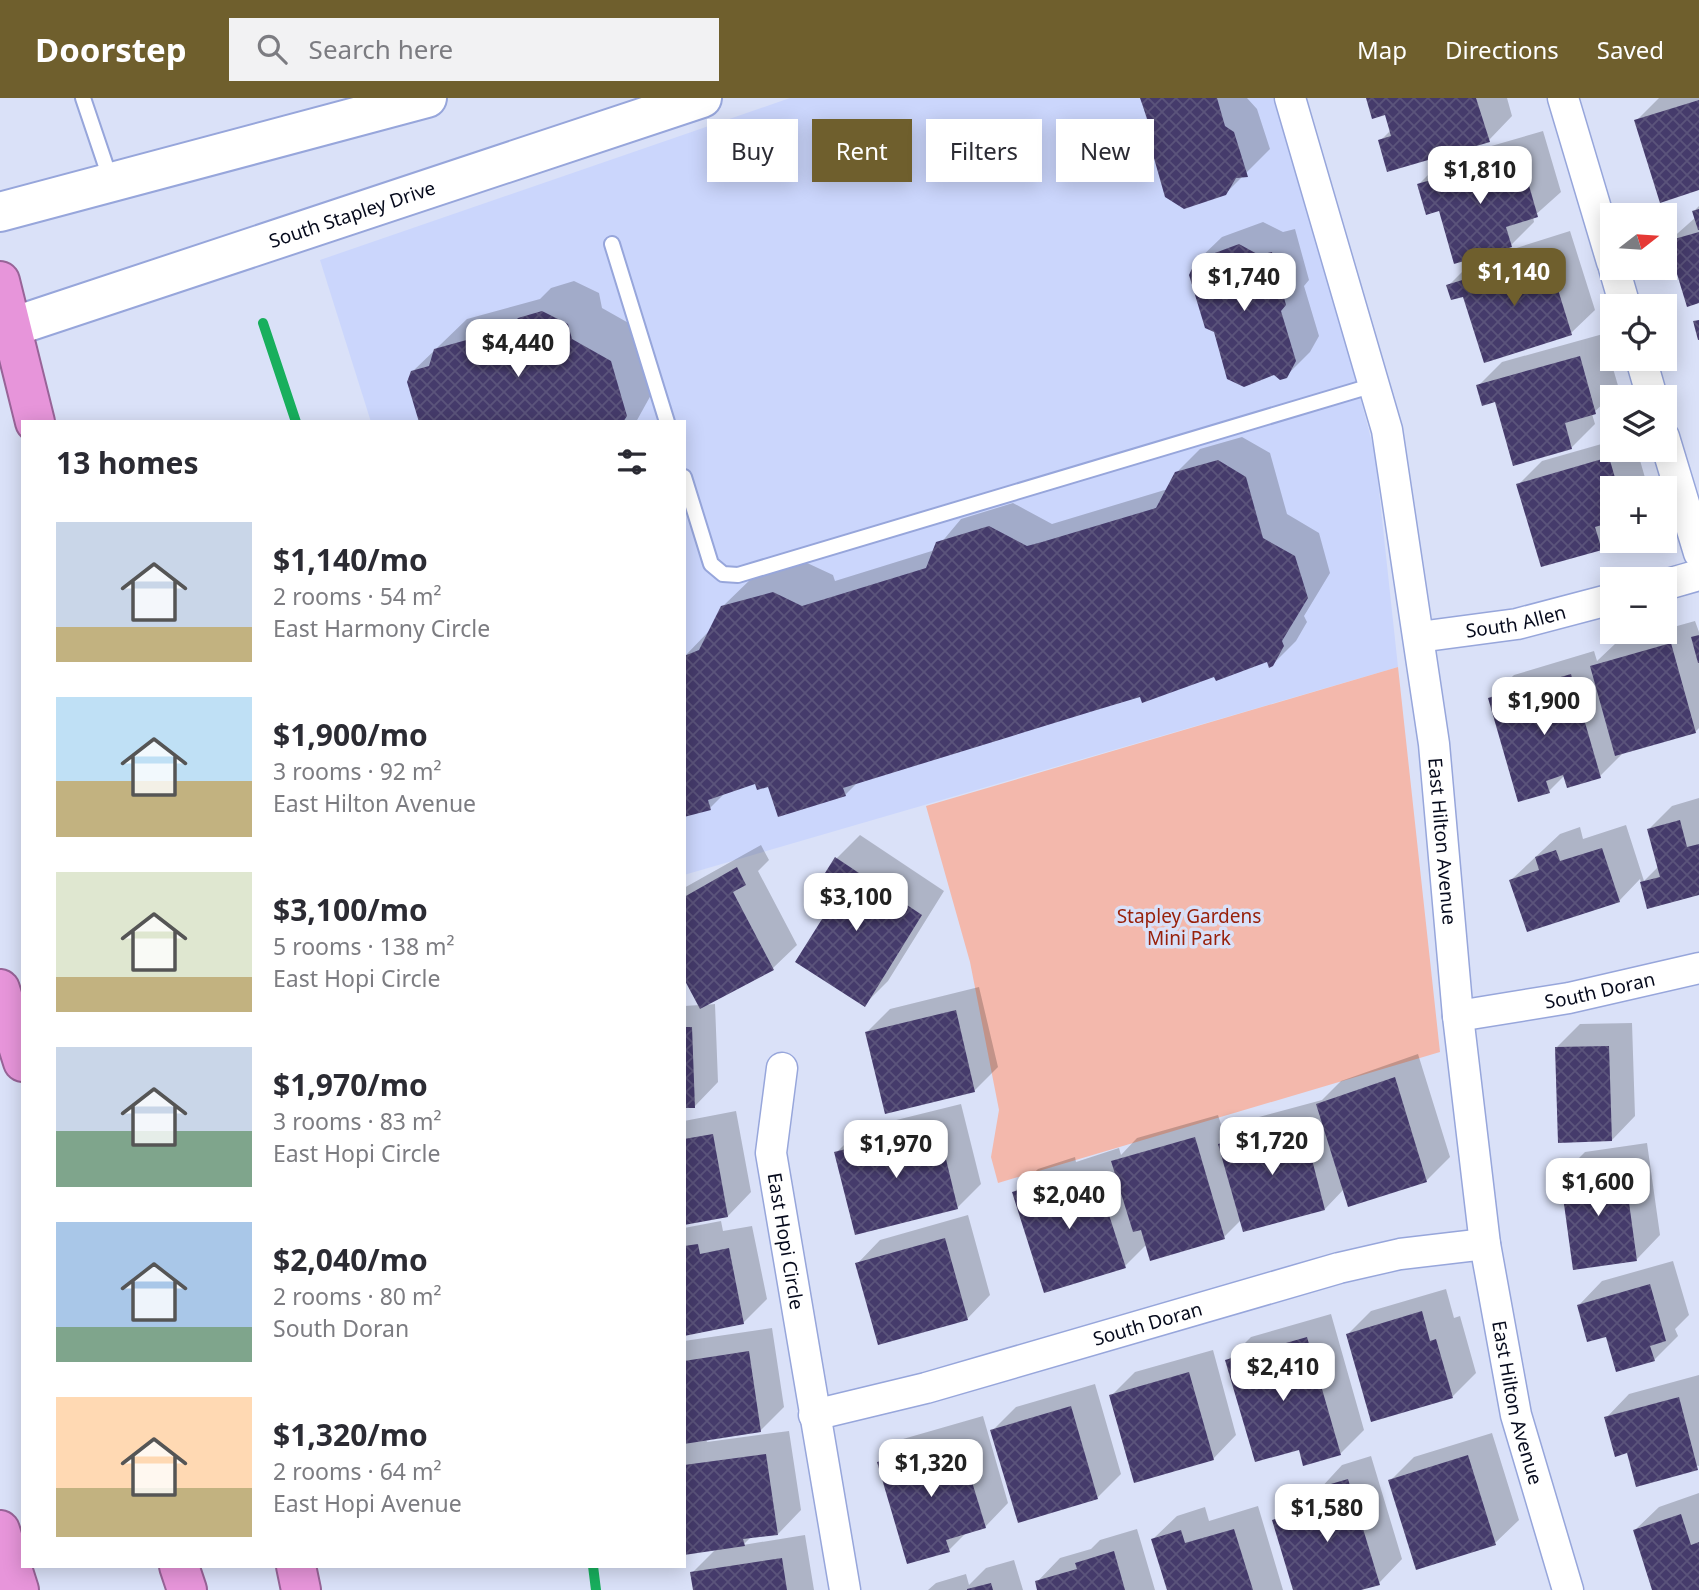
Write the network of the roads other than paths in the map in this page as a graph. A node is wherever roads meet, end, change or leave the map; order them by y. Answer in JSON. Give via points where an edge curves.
{"nodes":[{"id":1,"x":83,"y":98,"type":"edge"},
{"id":2,"x":426,"y":98,"type":"edge"},
{"id":3,"x":615,"y":98,"type":"edge"},
{"id":4,"x":702,"y":98,"type":"edge"},
{"id":5,"x":1290,"y":98,"type":"edge"},
{"id":6,"x":1563,"y":98,"type":"edge"},
{"id":7,"x":547,"y":148,"type":"junction"},
{"id":8,"x":111,"y":182,"type":"junction"},
{"id":9,"x":0,"y":212,"type":"edge"},
{"id":10,"x":1600,"y":221,"type":"edge"},
{"id":11,"x":612,"y":244,"type":"dead end"},
{"id":12,"x":0,"y":281,"type":"edge"},
{"id":13,"x":6,"y":329,"type":"edge"},
{"id":14,"x":1374,"y":385,"type":"junction"},
{"id":15,"x":34,"y":420,"type":"edge"},
{"id":16,"x":666,"y":420,"type":"edge"},
{"id":17,"x":1672,"y":462,"type":"edge"},
{"id":18,"x":686,"y":483,"type":"edge"},
{"id":19,"x":1699,"y":553,"type":"edge"},
{"id":20,"x":1699,"y":575,"type":"edge"},
{"id":21,"x":1677,"y":581,"type":"edge"},
{"id":22,"x":1600,"y":602,"type":"edge"},
{"id":23,"x":1419,"y":637,"type":"junction"},
{"id":24,"x":1699,"y":968,"type":"edge"},
{"id":25,"x":0,"y":989,"type":"edge"},
{"id":26,"x":1458,"y":1016,"type":"junction"},
{"id":27,"x":21,"y":1056,"type":"edge"},
{"id":28,"x":782,"y":1068,"type":"dead end"},
{"id":29,"x":1485,"y":1244,"type":"junction"},
{"id":30,"x":814,"y":1415,"type":"junction"},
{"id":31,"x":0,"y":1530,"type":"edge"},
{"id":32,"x":180,"y":1568,"type":"edge"},
{"id":33,"x":296,"y":1568,"type":"edge"},
{"id":34,"x":19,"y":1590,"type":"edge"},
{"id":35,"x":187,"y":1590,"type":"edge"},
{"id":36,"x":301,"y":1590,"type":"edge"},
{"id":37,"x":845,"y":1590,"type":"edge"},
{"id":38,"x":1568,"y":1590,"type":"edge"}],
"edges":[{"from":1,"to":8,"type":"lane"},
{"from":2,"to":8,"type":"main road"},
{"from":3,"to":7,"type":"main road","via":[[567,114]]},
{"from":4,"to":7,"type":"main road","name":"South Stapley Drive"},
{"from":5,"to":14,"type":"street","name":"East Hilton Avenue"},
{"from":6,"to":10,"type":"street"},
{"from":7,"to":13,"type":"main road","name":"South Stapley Drive"},
{"from":8,"to":9,"type":"main road"},
{"from":11,"to":16,"type":"lane"},
{"from":12,"to":13,"type":"highway"},
{"from":13,"to":15,"type":"highway"},
{"from":14,"to":18,"type":"lane","via":[[738,575],[723,574],[711,564]]},
{"from":14,"to":23,"type":"street","name":"East Hilton Avenue","via":[[1387,430]]},
{"from":17,"to":19,"type":"street"},
{"from":20,"to":21,"type":"street"},
{"from":22,"to":23,"type":"street","name":"South Allen","via":[[1517,624]]},
{"from":23,"to":26,"type":"street","name":"East Hilton Avenue","via":[[1434,744]]},
{"from":24,"to":26,"type":"street","name":"South Doran","via":[[1569,998]]},
{"from":25,"to":27,"type":"highway"},
{"from":26,"to":29,"type":"street","name":"East Hilton Avenue"},
{"from":28,"to":30,"type":"street","name":"East Hopi Circle","via":[[771,1153]]},
{"from":29,"to":30,"type":"street","name":"South Doran","via":[[1400,1254],[1339,1268],[926,1388]]},
{"from":29,"to":38,"type":"street","name":"East Hilton Avenue","via":[[1516,1415]]},
{"from":30,"to":37,"type":"street","name":"East Hopi Circle"},
{"from":31,"to":34,"type":"highway"},
{"from":32,"to":35,"type":"highway"},
{"from":33,"to":36,"type":"highway"}]}
